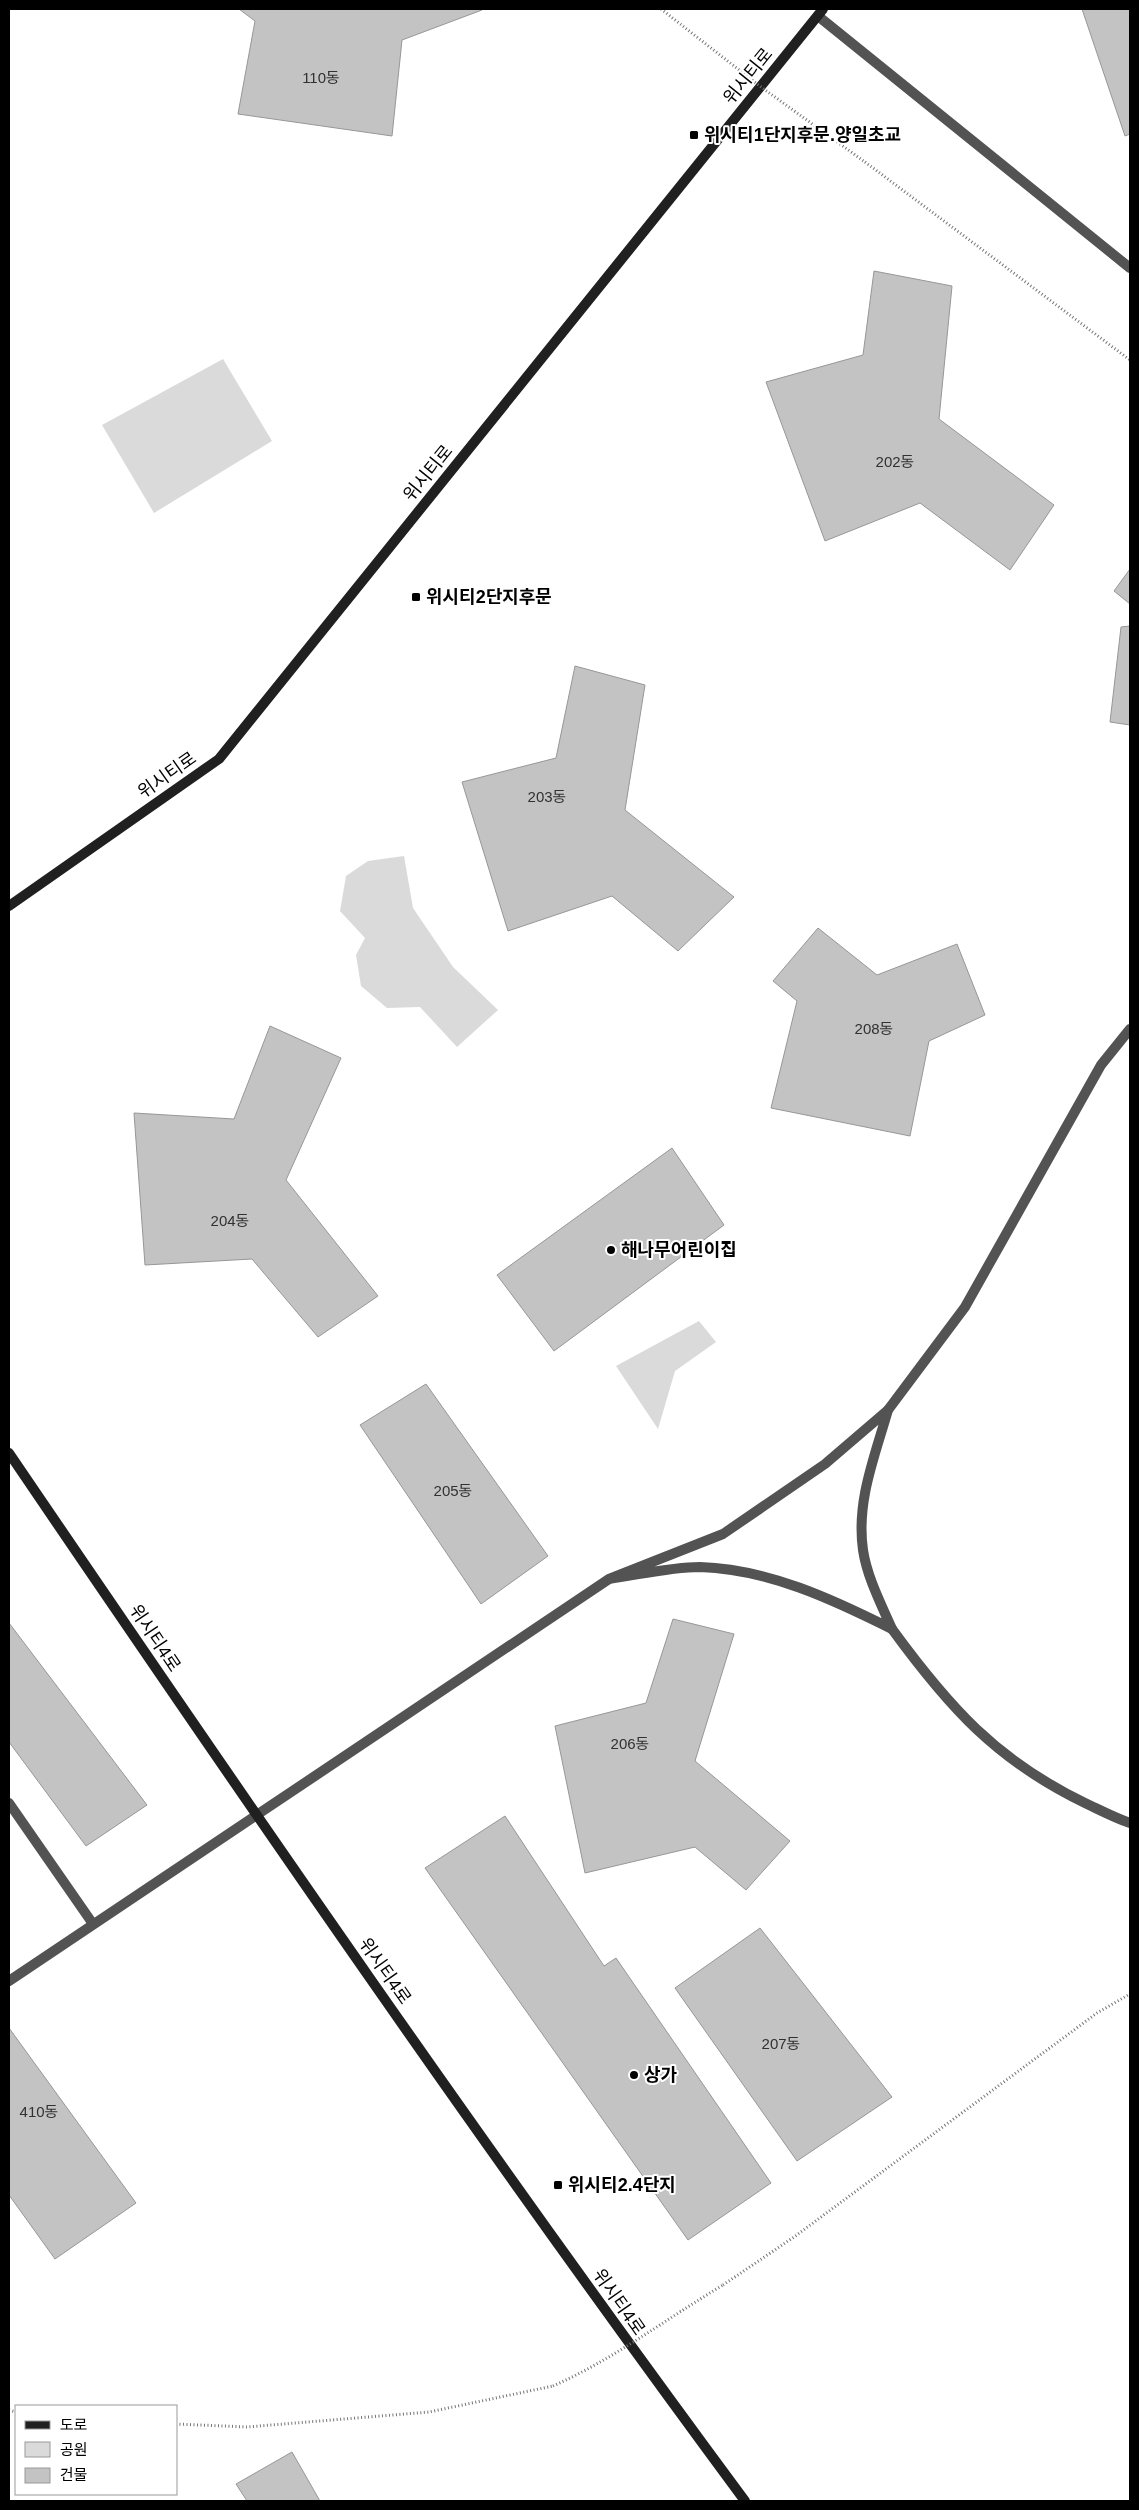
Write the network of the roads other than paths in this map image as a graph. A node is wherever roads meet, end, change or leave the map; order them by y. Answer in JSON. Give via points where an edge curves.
{"nodes":[{"id":1,"x":820,"y":12,"type":"edge"},
{"id":2,"x":1130,"y":268,"type":"edge"},
{"id":3,"x":9,"y":906,"type":"edge"},
{"id":4,"x":1130,"y":1028,"type":"edge"},
{"id":5,"x":888,"y":1410,"type":"junction"},
{"id":6,"x":9,"y":1453,"type":"edge"},
{"id":7,"x":609,"y":1579,"type":"junction"},
{"id":8,"x":892,"y":1629,"type":"junction"},
{"id":9,"x":9,"y":1803,"type":"edge"},
{"id":10,"x":256,"y":1815,"type":"junction"},
{"id":11,"x":1130,"y":1823,"type":"edge"},
{"id":12,"x":93,"y":1924,"type":"junction"},
{"id":13,"x":9,"y":1981,"type":"edge"},
{"id":14,"x":745,"y":2501,"type":"edge"}],
"edges":[{"from":1,"to":2,"type":"lane"},
{"from":1,"to":3,"type":"street","name":"위시티로","via":[[218,759]]},
{"from":4,"to":5,"type":"lane","via":[[1101,1065],[965,1307]]},
{"from":5,"to":7,"type":"lane","via":[[825,1464],[723,1534]]},
{"from":5,"to":8,"type":"lane","via":[[868,1476],[861,1524],[863,1551],[875,1591]]},
{"from":6,"to":10,"type":"street","name":"위시티4로"},
{"from":7,"to":8,"type":"lane","via":[[698,1567],[730,1569],[794,1587]]},
{"from":7,"to":10,"type":"lane"},
{"from":8,"to":11,"type":"lane","via":[[954,1708],[984,1737],[1059,1790]]},
{"from":9,"to":12,"type":"lane"},
{"from":10,"to":12,"type":"lane"},
{"from":10,"to":14,"type":"street","name":"위시티4로","via":[[630,2346]]},
{"from":12,"to":13,"type":"lane"}]}
